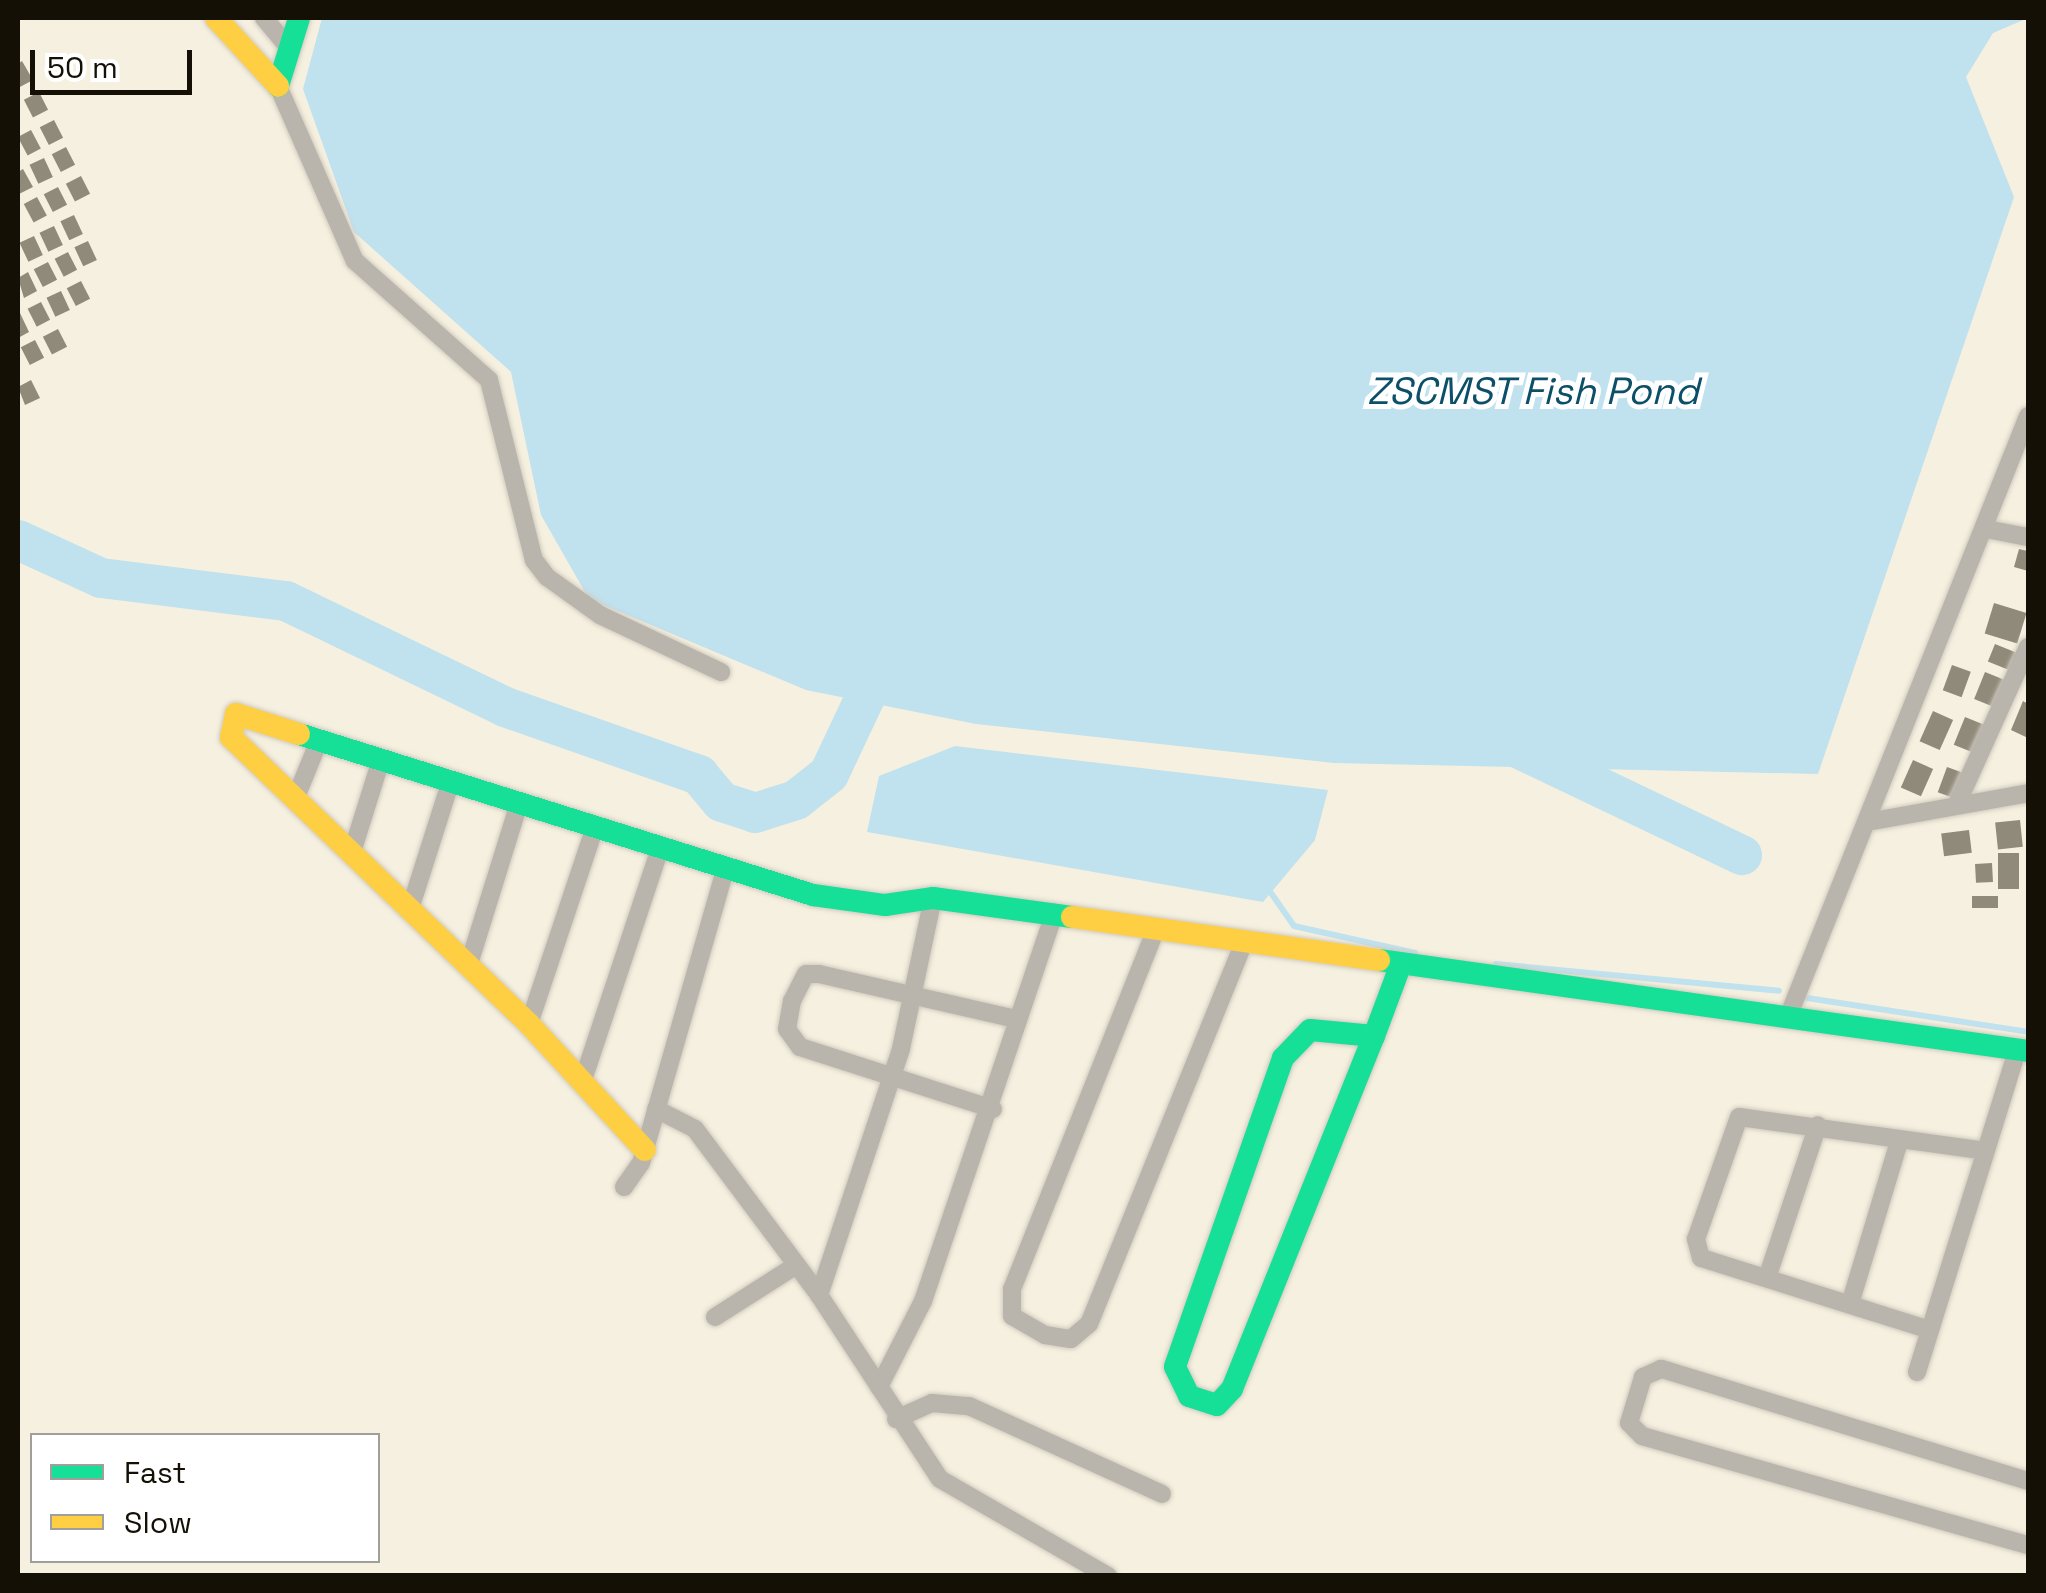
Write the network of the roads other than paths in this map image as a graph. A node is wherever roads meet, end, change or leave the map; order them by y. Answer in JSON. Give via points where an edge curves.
{"nodes":[{"id":1,"x":216,"y":18,"type":"edge"},
{"id":2,"x":264,"y":18,"type":"edge"},
{"id":3,"x":299,"y":18,"type":"edge"},
{"id":4,"x":288,"y":47,"type":"junction"},
{"id":5,"x":278,"y":86,"type":"junction"},
{"id":6,"x":2028,"y":416,"type":"edge"},
{"id":7,"x":1986,"y":529,"type":"junction"},
{"id":8,"x":2028,"y":538,"type":"edge"},
{"id":9,"x":2028,"y":647,"type":"edge"},
{"id":10,"x":721,"y":672,"type":"dead end"},
{"id":11,"x":318,"y":743,"type":"junction"},
{"id":12,"x":380,"y":763,"type":"junction"},
{"id":13,"x":449,"y":786,"type":"junction"},
{"id":14,"x":2028,"y":794,"type":"edge"},
{"id":15,"x":296,"y":797,"type":"junction"},
{"id":16,"x":1957,"y":804,"type":"junction"},
{"id":17,"x":518,"y":808,"type":"junction"},
{"id":18,"x":1873,"y":821,"type":"junction"},
{"id":19,"x":594,"y":830,"type":"junction"},
{"id":20,"x":353,"y":849,"type":"junction"},
{"id":21,"x":660,"y":850,"type":"junction"},
{"id":22,"x":725,"y":871,"type":"junction"},
{"id":23,"x":933,"y":898,"type":"junction"},
{"id":24,"x":410,"y":909,"type":"junction"},
{"id":25,"x":1054,"y":914,"type":"junction"},
{"id":26,"x":1156,"y":929,"type":"junction"},
{"id":27,"x":1244,"y":943,"type":"junction"},
{"id":28,"x":469,"y":964,"type":"junction"},
{"id":29,"x":1399,"y":970,"type":"junction"},
{"id":30,"x":915,"y":998,"type":"junction"},
{"id":31,"x":1788,"y":1017,"type":"junction"},
{"id":32,"x":1016,"y":1019,"type":"junction"},
{"id":33,"x":529,"y":1024,"type":"junction"},
{"id":34,"x":1374,"y":1036,"type":"junction"},
{"id":35,"x":2023,"y":1050,"type":"edge"},
{"id":36,"x":886,"y":1077,"type":"junction"},
{"id":37,"x":582,"y":1083,"type":"junction"},
{"id":38,"x":656,"y":1109,"type":"junction"},
{"id":39,"x":993,"y":1110,"type":"junction"},
{"id":40,"x":1818,"y":1124,"type":"junction"},
{"id":41,"x":1899,"y":1142,"type":"junction"},
{"id":42,"x":645,"y":1150,"type":"junction"},
{"id":43,"x":1986,"y":1151,"type":"junction"},
{"id":44,"x":624,"y":1187,"type":"dead end"},
{"id":45,"x":795,"y":1266,"type":"junction"},
{"id":46,"x":1767,"y":1278,"type":"junction"},
{"id":47,"x":819,"y":1295,"type":"junction"},
{"id":48,"x":1850,"y":1304,"type":"junction"},
{"id":49,"x":715,"y":1318,"type":"dead end"},
{"id":50,"x":1930,"y":1330,"type":"junction"},
{"id":51,"x":1918,"y":1372,"type":"dead end"},
{"id":52,"x":879,"y":1387,"type":"junction"},
{"id":53,"x":896,"y":1419,"type":"junction"},
{"id":54,"x":2028,"y":1481,"type":"edge"},
{"id":55,"x":1162,"y":1494,"type":"dead end"},
{"id":56,"x":2028,"y":1545,"type":"edge"},
{"id":57,"x":1106,"y":1575,"type":"edge"}],
"edges":[{"from":1,"to":5,"type":"street"},
{"from":2,"to":4,"type":"street"},
{"from":3,"to":4,"type":"street"},
{"from":4,"to":5,"type":"street"},
{"from":5,"to":10,"type":"street","via":[[355,261],[489,380],[534,560],[600,615]]},
{"from":6,"to":7,"type":"street"},
{"from":7,"to":8,"type":"street"},
{"from":7,"to":18,"type":"street","via":[[1905,717]]},
{"from":9,"to":16,"type":"street"},
{"from":11,"to":12,"type":"street"},
{"from":11,"to":15,"type":"street"},
{"from":11,"to":15,"type":"street","via":[[242,712],[230,721],[231,737]]},
{"from":12,"to":13,"type":"street"},
{"from":12,"to":20,"type":"street"},
{"from":13,"to":17,"type":"street"},
{"from":13,"to":24,"type":"street"},
{"from":14,"to":16,"type":"street"},
{"from":15,"to":20,"type":"street"},
{"from":16,"to":18,"type":"street"},
{"from":17,"to":19,"type":"street"},
{"from":17,"to":28,"type":"street"},
{"from":18,"to":31,"type":"street"},
{"from":19,"to":21,"type":"street"},
{"from":19,"to":33,"type":"street"},
{"from":20,"to":24,"type":"street"},
{"from":21,"to":22,"type":"street"},
{"from":21,"to":37,"type":"street"},
{"from":22,"to":23,"type":"street","via":[[850,902]]},
{"from":22,"to":38,"type":"street"},
{"from":23,"to":25,"type":"street"},
{"from":23,"to":30,"type":"street"},
{"from":24,"to":28,"type":"street"},
{"from":25,"to":26,"type":"street"},
{"from":25,"to":32,"type":"street"},
{"from":26,"to":27,"type":"street"},
{"from":26,"to":27,"type":"street","via":[[1012,1290],[1012,1316],[1044,1334],[1071,1339],[1090,1324]]},
{"from":27,"to":29,"type":"street"},
{"from":28,"to":33,"type":"street"},
{"from":29,"to":31,"type":"street"},
{"from":29,"to":34,"type":"street"},
{"from":30,"to":32,"type":"street"},
{"from":30,"to":36,"type":"street"},
{"from":30,"to":36,"type":"street","via":[[806,974],[792,1001],[787,1028],[800,1047]]},
{"from":31,"to":35,"type":"street"},
{"from":32,"to":39,"type":"street"},
{"from":33,"to":37,"type":"street"},
{"from":34,"to":34,"type":"street","via":[[1232,1389],[1216,1405],[1188,1396],[1176,1366],[1282,1058],[1310,1030]]},
{"from":35,"to":43,"type":"street"},
{"from":36,"to":39,"type":"street"},
{"from":36,"to":47,"type":"street"},
{"from":37,"to":42,"type":"street"},
{"from":38,"to":42,"type":"street"},
{"from":38,"to":45,"type":"street","via":[[695,1129]]},
{"from":39,"to":52,"type":"street","via":[[923,1301]]},
{"from":40,"to":41,"type":"street"},
{"from":40,"to":46,"type":"street"},
{"from":40,"to":46,"type":"street","via":[[1748,1116],[1732,1128],[1696,1249]]},
{"from":41,"to":43,"type":"street"},
{"from":41,"to":48,"type":"street"},
{"from":42,"to":44,"type":"street"},
{"from":43,"to":50,"type":"street"},
{"from":45,"to":47,"type":"street"},
{"from":45,"to":49,"type":"street"},
{"from":46,"to":48,"type":"street"},
{"from":47,"to":52,"type":"street"},
{"from":48,"to":50,"type":"street"},
{"from":50,"to":51,"type":"street"},
{"from":52,"to":53,"type":"street"},
{"from":53,"to":55,"type":"street","via":[[932,1403],[969,1406]]},
{"from":53,"to":57,"type":"street","via":[[940,1479]]},
{"from":54,"to":56,"type":"street","via":[[1661,1369],[1643,1377],[1629,1424],[1642,1436]]}]}
